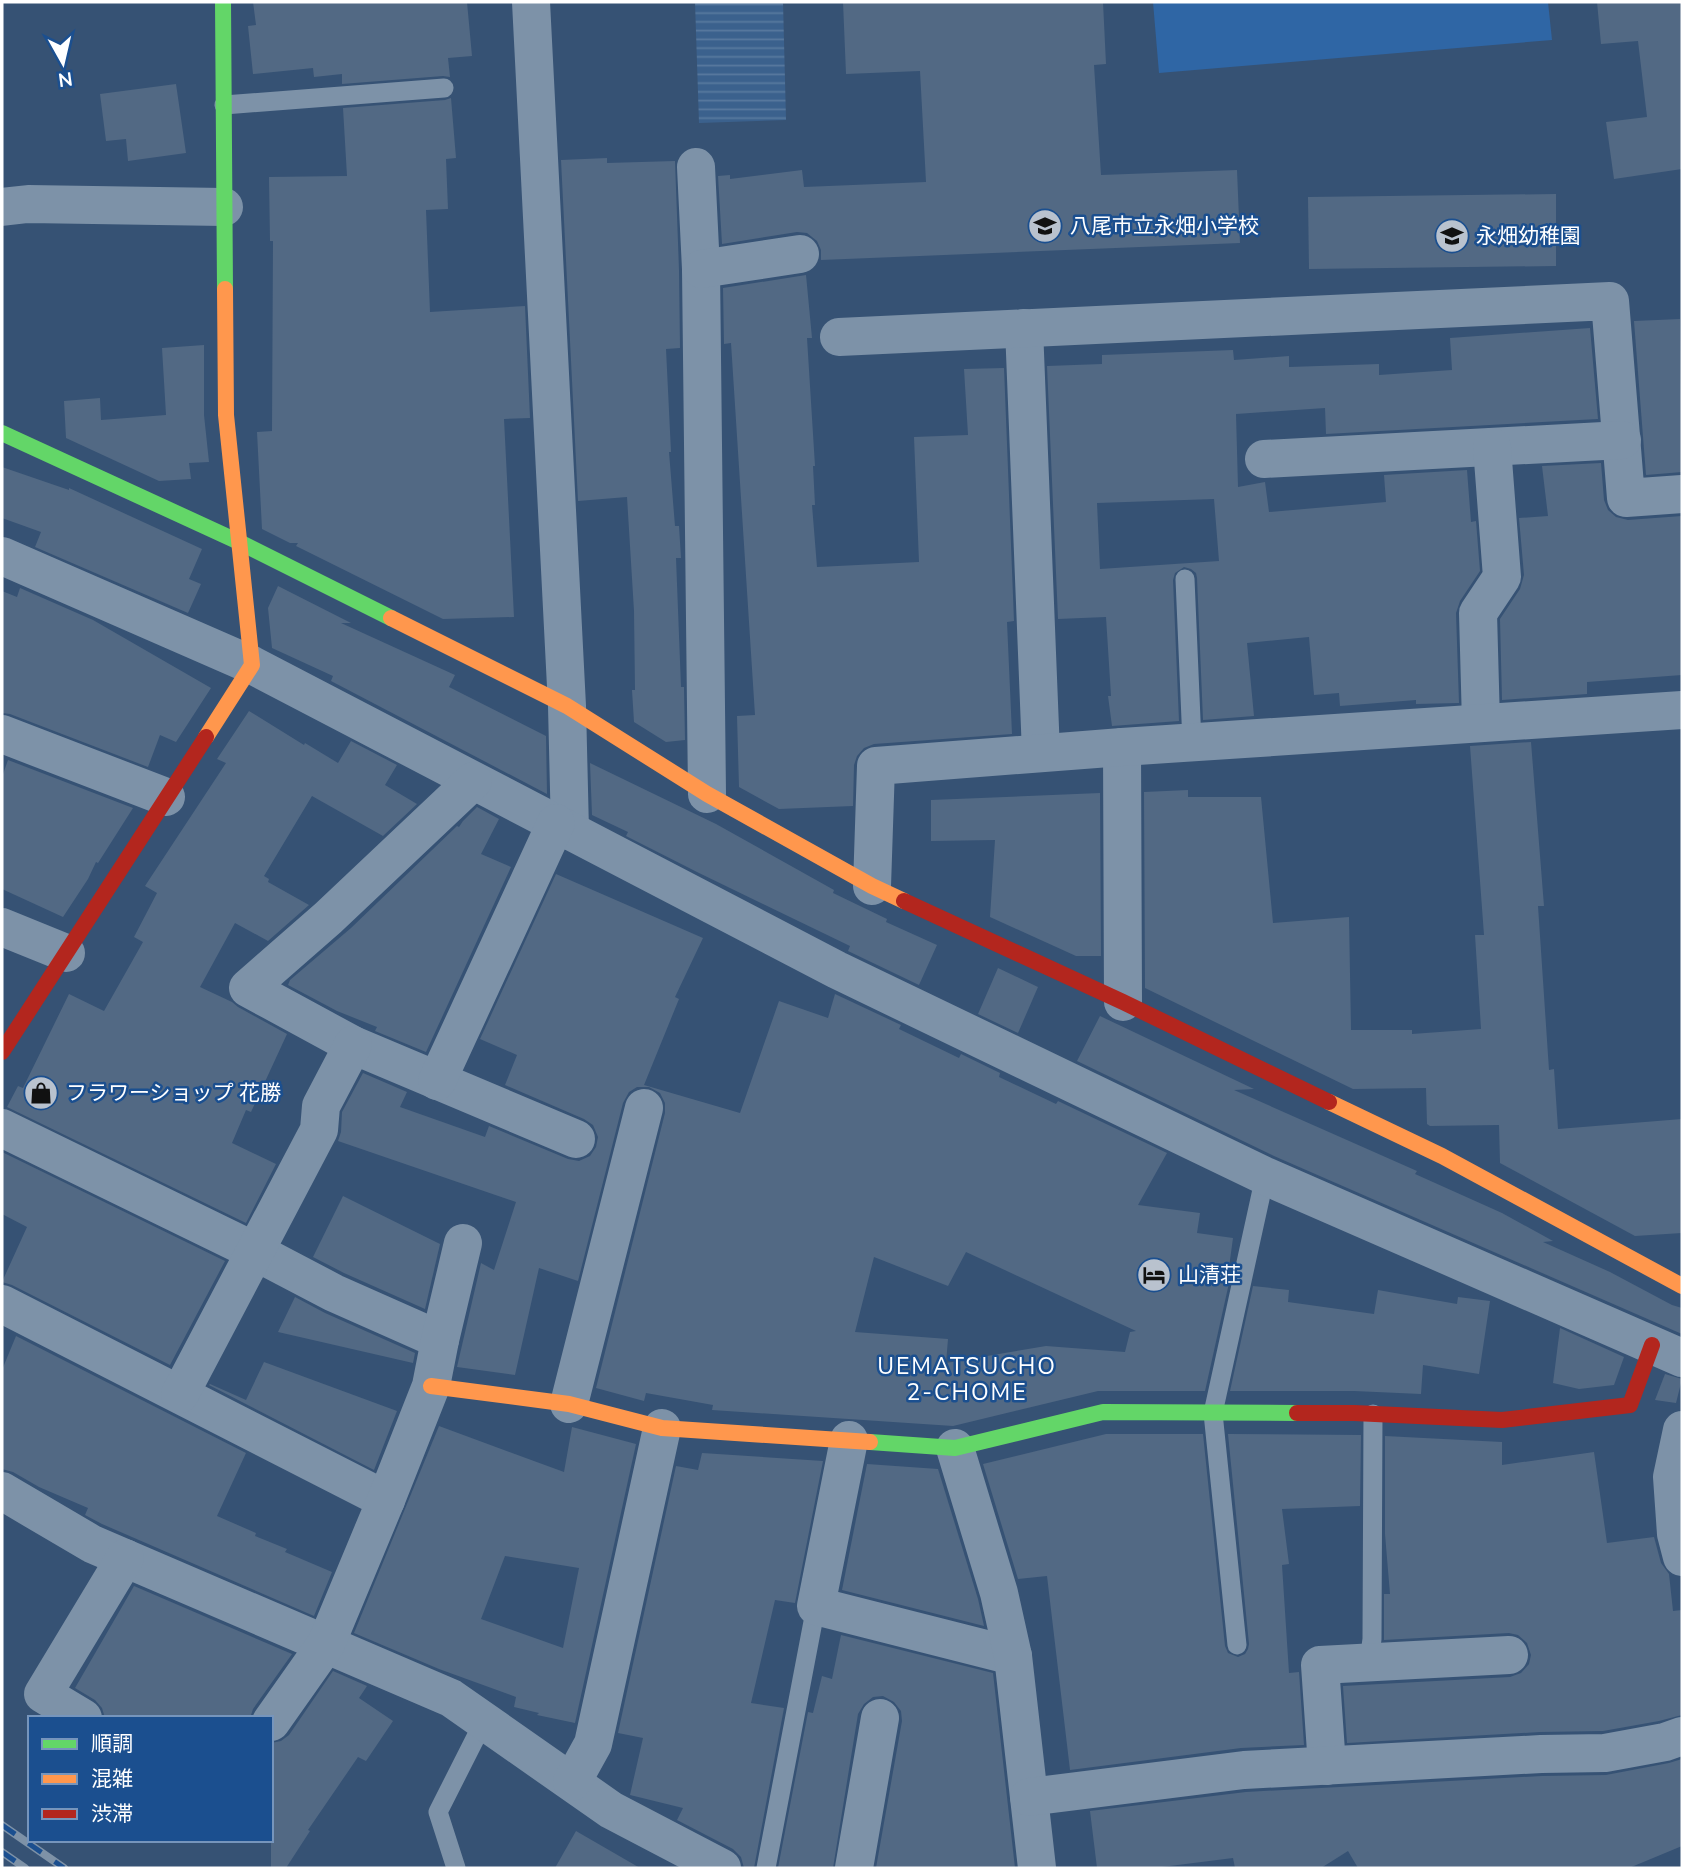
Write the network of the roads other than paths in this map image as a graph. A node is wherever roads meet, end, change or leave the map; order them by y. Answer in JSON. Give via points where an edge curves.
{"nodes":[{"id":1,"x":223,"y":2,"type":"edge"},
{"id":2,"x":531,"y":2,"type":"edge"},
{"id":3,"x":444,"y":88,"type":"dead end"},
{"id":4,"x":223,"y":106,"type":"junction"},
{"id":5,"x":696,"y":167,"type":"dead end"},
{"id":6,"x":2,"y":207,"type":"edge"},
{"id":7,"x":224,"y":207,"type":"junction"},
{"id":8,"x":800,"y":254,"type":"dead end"},
{"id":9,"x":701,"y":269,"type":"junction"},
{"id":10,"x":1024,"y":328,"type":"junction"},
{"id":11,"x":839,"y":337,"type":"dead end"},
{"id":12,"x":2,"y":433,"type":"edge"},
{"id":13,"x":1622,"y":440,"type":"junction"},
{"id":14,"x":1492,"y":447,"type":"junction"},
{"id":15,"x":1264,"y":459,"type":"dead end"},
{"id":16,"x":1682,"y":494,"type":"edge"},
{"id":17,"x":239,"y":542,"type":"junction"},
{"id":18,"x":2,"y":556,"type":"edge"},
{"id":19,"x":1185,"y":579,"type":"dead end"},
{"id":20,"x":252,"y":665,"type":"junction"},
{"id":21,"x":567,"y":706,"type":"junction"},
{"id":22,"x":1682,"y":710,"type":"edge"},
{"id":23,"x":1481,"y":723,"type":"junction"},
{"id":24,"x":2,"y":734,"type":"edge"},
{"id":25,"x":1192,"y":743,"type":"junction"},
{"id":26,"x":1122,"y":747,"type":"junction"},
{"id":27,"x":1041,"y":753,"type":"junction"},
{"id":28,"x":473,"y":781,"type":"junction"},
{"id":29,"x":708,"y":794,"type":"junction"},
{"id":30,"x":166,"y":797,"type":"junction"},
{"id":31,"x":563,"y":827,"type":"junction"},
{"id":32,"x":872,"y":886,"type":"junction"},
{"id":33,"x":2,"y":927,"type":"edge"},
{"id":34,"x":66,"y":953,"type":"junction"},
{"id":35,"x":1123,"y":1002,"type":"junction"},
{"id":36,"x":353,"y":1045,"type":"junction"},
{"id":37,"x":2,"y":1052,"type":"edge"},
{"id":38,"x":438,"y":1081,"type":"junction"},
{"id":39,"x":644,"y":1108,"type":"dead end"},
{"id":40,"x":2,"y":1128,"type":"edge"},
{"id":41,"x":576,"y":1139,"type":"dead end"},
{"id":42,"x":1265,"y":1177,"type":"junction"},
{"id":43,"x":463,"y":1243,"type":"dead end"},
{"id":44,"x":256,"y":1252,"type":"junction"},
{"id":45,"x":1682,"y":1286,"type":"edge"},
{"id":46,"x":2,"y":1304,"type":"edge"},
{"id":47,"x":440,"y":1340,"type":"junction"},
{"id":48,"x":1667,"y":1351,"type":"edge"},
{"id":49,"x":431,"y":1386,"type":"junction"},
{"id":50,"x":180,"y":1394,"type":"junction"},
{"id":51,"x":569,"y":1404,"type":"junction"},
{"id":52,"x":1213,"y":1413,"type":"junction"},
{"id":53,"x":1373,"y":1414,"type":"junction"},
{"id":54,"x":662,"y":1428,"type":"junction"},
{"id":55,"x":1682,"y":1430,"type":"edge"},
{"id":56,"x":849,"y":1440,"type":"junction"},
{"id":57,"x":955,"y":1448,"type":"junction"},
{"id":58,"x":2,"y":1491,"type":"edge"},
{"id":59,"x":386,"y":1500,"type":"junction"},
{"id":60,"x":1682,"y":1557,"type":"edge"},
{"id":61,"x":125,"y":1558,"type":"junction"},
{"id":62,"x":816,"y":1606,"type":"junction"},
{"id":63,"x":326,"y":1644,"type":"junction"},
{"id":64,"x":1237,"y":1644,"type":"dead end"},
{"id":65,"x":1509,"y":1655,"type":"dead end"},
{"id":66,"x":1013,"y":1656,"type":"junction"},
{"id":67,"x":1368,"y":1662,"type":"junction"},
{"id":68,"x":80,"y":1716,"type":"edge"},
{"id":69,"x":273,"y":1718,"type":"edge"},
{"id":70,"x":880,"y":1718,"type":"dead end"},
{"id":71,"x":484,"y":1721,"type":"junction"},
{"id":72,"x":1682,"y":1736,"type":"edge"},
{"id":73,"x":1327,"y":1766,"type":"junction"},
{"id":74,"x":572,"y":1782,"type":"junction"},
{"id":75,"x":1029,"y":1797,"type":"junction"},
{"id":76,"x":456,"y":1868,"type":"edge"},
{"id":77,"x":722,"y":1868,"type":"edge"},
{"id":78,"x":766,"y":1868,"type":"edge"},
{"id":79,"x":854,"y":1868,"type":"edge"},
{"id":80,"x":1037,"y":1868,"type":"edge"}],
"edges":[{"from":1,"to":4,"type":"street"},
{"from":2,"to":21,"type":"street"},
{"from":3,"to":4,"type":"lane"},
{"from":4,"to":7,"type":"street"},
{"from":5,"to":9,"type":"street"},
{"from":6,"to":7,"type":"street"},
{"from":7,"to":17,"type":"street","via":[[226,415]]},
{"from":8,"to":9,"type":"street"},
{"from":9,"to":29,"type":"street"},
{"from":10,"to":11,"type":"street"},
{"from":10,"to":13,"type":"street","via":[[1610,301]]},
{"from":10,"to":27,"type":"street"},
{"from":12,"to":17,"type":"street"},
{"from":13,"to":14,"type":"street"},
{"from":13,"to":16,"type":"street","via":[[1626,498]]},
{"from":14,"to":15,"type":"street"},
{"from":14,"to":23,"type":"street","via":[[1502,577],[1478,613]]},
{"from":17,"to":20,"type":"street"},
{"from":17,"to":21,"type":"street"},
{"from":18,"to":20,"type":"street"},
{"from":19,"to":25,"type":"lane"},
{"from":20,"to":28,"type":"street"},
{"from":20,"to":30,"type":"street"},
{"from":21,"to":29,"type":"street"},
{"from":21,"to":31,"type":"street"},
{"from":22,"to":23,"type":"street"},
{"from":23,"to":25,"type":"street"},
{"from":24,"to":30,"type":"street"},
{"from":25,"to":26,"type":"street"},
{"from":26,"to":27,"type":"street"},
{"from":26,"to":35,"type":"street"},
{"from":27,"to":32,"type":"street","via":[[876,766]]},
{"from":28,"to":31,"type":"street"},
{"from":28,"to":36,"type":"street","via":[[248,988]]},
{"from":29,"to":32,"type":"street"},
{"from":30,"to":34,"type":"street"},
{"from":31,"to":38,"type":"street"},
{"from":31,"to":42,"type":"street","via":[[837,970]]},
{"from":32,"to":35,"type":"street"},
{"from":33,"to":34,"type":"street"},
{"from":34,"to":37,"type":"street"},
{"from":35,"to":45,"type":"street","via":[[1442,1156]]},
{"from":36,"to":38,"type":"street"},
{"from":36,"to":44,"type":"street","via":[[321,1106],[319,1130]]},
{"from":38,"to":41,"type":"street"},
{"from":39,"to":51,"type":"street"},
{"from":40,"to":44,"type":"street"},
{"from":42,"to":48,"type":"street"},
{"from":42,"to":52,"type":"lane"},
{"from":43,"to":47,"type":"street"},
{"from":44,"to":47,"type":"street"},
{"from":44,"to":50,"type":"street"},
{"from":46,"to":50,"type":"street"},
{"from":47,"to":49,"type":"street"},
{"from":48,"to":53,"type":"street","via":[[1630,1405],[1502,1420]]},
{"from":49,"to":51,"type":"street"},
{"from":49,"to":59,"type":"street"},
{"from":50,"to":59,"type":"street"},
{"from":51,"to":54,"type":"street"},
{"from":52,"to":53,"type":"street"},
{"from":52,"to":57,"type":"street","via":[[1103,1412]]},
{"from":52,"to":64,"type":"lane"},
{"from":53,"to":67,"type":"lane"},
{"from":54,"to":56,"type":"street"},
{"from":54,"to":74,"type":"street","via":[[593,1744]]},
{"from":55,"to":60,"type":"street","via":[[1672,1476]]},
{"from":56,"to":57,"type":"street"},
{"from":56,"to":62,"type":"street"},
{"from":57,"to":66,"type":"street"},
{"from":58,"to":61,"type":"street"},
{"from":59,"to":63,"type":"street"},
{"from":61,"to":63,"type":"street"},
{"from":61,"to":68,"type":"street","via":[[43,1694]]},
{"from":62,"to":66,"type":"street"},
{"from":62,"to":78,"type":"lane"},
{"from":63,"to":69,"type":"street"},
{"from":63,"to":71,"type":"street","via":[[451,1698]]},
{"from":65,"to":67,"type":"street"},
{"from":66,"to":75,"type":"street"},
{"from":67,"to":73,"type":"street","via":[[1320,1665]]},
{"from":70,"to":79,"type":"street"},
{"from":71,"to":74,"type":"street"},
{"from":71,"to":76,"type":"lane","via":[[438,1812]]},
{"from":72,"to":73,"type":"street","via":[[1605,1753]]},
{"from":73,"to":75,"type":"street","via":[[1244,1770]]},
{"from":74,"to":77,"type":"street","via":[[611,1810]]},
{"from":75,"to":80,"type":"street"}]}
